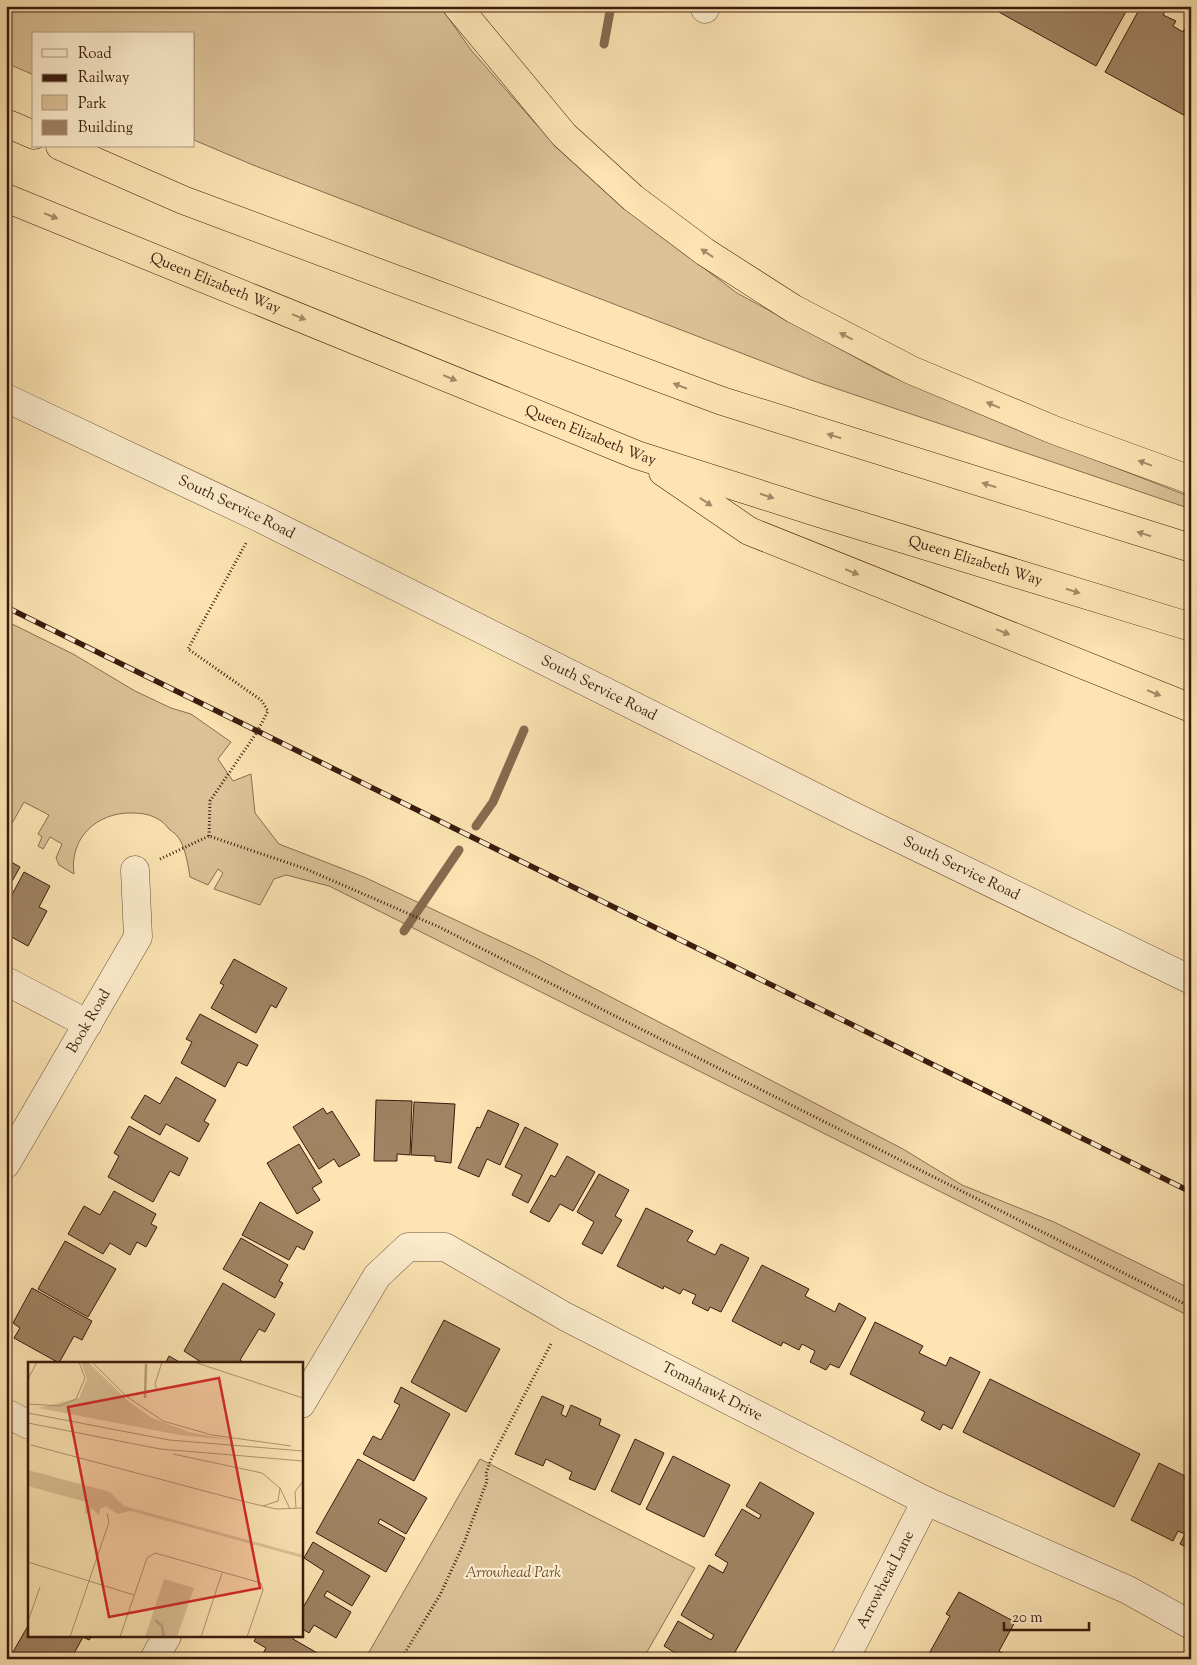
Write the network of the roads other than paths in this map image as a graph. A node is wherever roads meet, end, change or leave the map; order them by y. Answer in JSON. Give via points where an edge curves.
{"nodes":[{"id":1,"x":457,"y":6,"type":"edge"},
{"id":2,"x":6,"y":123,"type":"edge"},
{"id":3,"x":32,"y":134,"type":"edge"},
{"id":4,"x":65,"y":148,"type":"edge"},
{"id":5,"x":6,"y":198,"type":"edge"},
{"id":6,"x":6,"y":398,"type":"edge"},
{"id":7,"x":637,"y":455,"type":"junction"},
{"id":8,"x":1191,"y":480,"type":"edge"},
{"id":9,"x":1191,"y":548,"type":"edge"},
{"id":10,"x":1191,"y":627,"type":"edge"},
{"id":11,"x":1191,"y":708,"type":"edge"},
{"id":12,"x":135,"y":870,"type":"dead end"},
{"id":13,"x":1191,"y":980,"type":"edge"},
{"id":14,"x":6,"y":981,"type":"edge"},
{"id":15,"x":88,"y":1024,"type":"junction"},
{"id":16,"x":6,"y":1164,"type":"edge"},
{"id":17,"x":302,"y":1402,"type":"edge"},
{"id":18,"x":6,"y":1412,"type":"edge"},
{"id":19,"x":28,"y":1424,"type":"edge"},
{"id":20,"x":926,"y":1501,"type":"junction"},
{"id":21,"x":1191,"y":1625,"type":"edge"},
{"id":22,"x":166,"y":1638,"type":"edge"},
{"id":23,"x":154,"y":1659,"type":"edge"},
{"id":24,"x":845,"y":1659,"type":"edge"}],
"edges":[{"from":8,"to":1,"type":"highway","one_way":true,"via":[[1054,430],[911,370],[794,309],[705,252],[633,198],[564,135]]},
{"from":2,"to":3,"type":"highway"},
{"from":9,"to":4,"type":"highway","one_way":true,"via":[[722,401],[183,200]]},
{"from":5,"to":7,"type":"highway","name":"Queen Elizabeth Way","one_way":true},
{"from":6,"to":13,"type":"street","name":"South Service Road","via":[[260,518],[850,814]]},
{"from":7,"to":10,"type":"highway","name":"Queen Elizabeth Way","one_way":true},
{"from":7,"to":11,"type":"highway","one_way":true,"via":[[749,530]]},
{"from":12,"to":15,"type":"street","name":"Book Road","via":[[138,937]]},
{"from":14,"to":15,"type":"street"},
{"from":15,"to":16,"type":"street","name":"Book Road"},
{"from":17,"to":20,"type":"street","name":"Tomahawk Drive","via":[[377,1276],[408,1247],[445,1247],[566,1317]]},
{"from":18,"to":19,"type":"street"},
{"from":20,"to":21,"type":"street","name":"Tomahawk Drive","via":[[1128,1590]]},
{"from":20,"to":24,"type":"street","name":"Arrowhead Lane"},
{"from":22,"to":23,"type":"street"}]}
